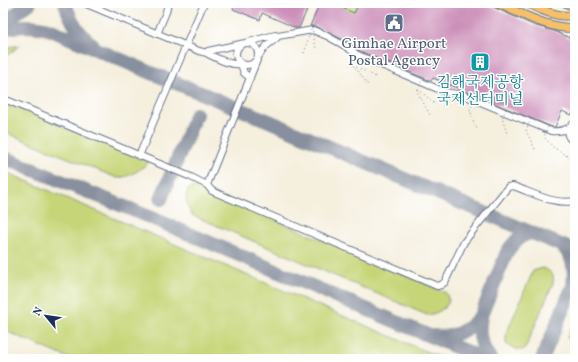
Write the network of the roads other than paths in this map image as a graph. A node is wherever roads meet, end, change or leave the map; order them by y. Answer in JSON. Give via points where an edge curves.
{"nodes":[{"id":1,"x":84,"y":3,"type":"edge"},
{"id":2,"x":168,"y":3,"type":"edge"},
{"id":3,"x":204,"y":3,"type":"edge"},
{"id":4,"x":497,"y":3,"type":"edge"},
{"id":5,"x":527,"y":3,"type":"edge"},
{"id":6,"x":566,"y":3,"type":"edge"},
{"id":7,"x":575,"y":6,"type":"edge"},
{"id":8,"x":575,"y":14,"type":"edge"},
{"id":9,"x":575,"y":28,"type":"edge"},
{"id":10,"x":157,"y":34,"type":"junction"},
{"id":11,"x":278,"y":36,"type":"junction"},
{"id":12,"x":245,"y":43,"type":"junction"},
{"id":13,"x":185,"y":46,"type":"junction"},
{"id":14,"x":207,"y":53,"type":"junction"},
{"id":15,"x":258,"y":58,"type":"junction"},
{"id":16,"x":241,"y":64,"type":"junction"},
{"id":17,"x":250,"y":78,"type":"junction"},
{"id":18,"x":9,"y":101,"type":"dead end"},
{"id":19,"x":575,"y":118,"type":"edge"},
{"id":20,"x":571,"y":126,"type":"edge"},
{"id":21,"x":561,"y":131,"type":"junction"},
{"id":22,"x":569,"y":138,"type":"junction"},
{"id":23,"x":575,"y":142,"type":"edge"},
{"id":24,"x":138,"y":156,"type":"junction"},
{"id":25,"x":207,"y":185,"type":"junction"},
{"id":26,"x":575,"y":201,"type":"edge"}],
"edges":[{"from":1,"to":10,"type":"lane"},
{"from":2,"to":10,"type":"lane"},
{"from":3,"to":13,"type":"lane"},
{"from":4,"to":9,"type":"main road","via":[[549,25]]},
{"from":5,"to":8,"type":"main road","via":[[558,15]]},
{"from":6,"to":7,"type":"main road"},
{"from":10,"to":13,"type":"lane"},
{"from":11,"to":12,"type":"lane"},
{"from":11,"to":15,"type":"lane","via":[[264,48]]},
{"from":11,"to":21,"type":"lane","via":[[313,30],[358,55],[445,92],[471,98],[551,131]]},
{"from":12,"to":14,"type":"lane"},
{"from":12,"to":15,"type":"lane","via":[[255,46],[259,52]]},
{"from":12,"to":16,"type":"lane","via":[[238,47],[236,54]]},
{"from":13,"to":14,"type":"lane"},
{"from":13,"to":24,"type":"lane"},
{"from":14,"to":16,"type":"lane","via":[[234,64]]},
{"from":15,"to":16,"type":"lane","via":[[252,65]]},
{"from":15,"to":17,"type":"lane"},
{"from":16,"to":17,"type":"lane","via":[[244,73]]},
{"from":17,"to":25,"type":"lane"},
{"from":18,"to":24,"type":"lane"},
{"from":19,"to":20,"type":"lane"},
{"from":20,"to":21,"type":"lane"},
{"from":20,"to":22,"type":"lane"},
{"from":21,"to":22,"type":"lane"},
{"from":22,"to":23,"type":"lane"},
{"from":24,"to":25,"type":"lane"},
{"from":25,"to":26,"type":"lane","via":[[212,191],[437,286],[445,282],[464,242],[508,187],[513,186],[555,201]]}]}
